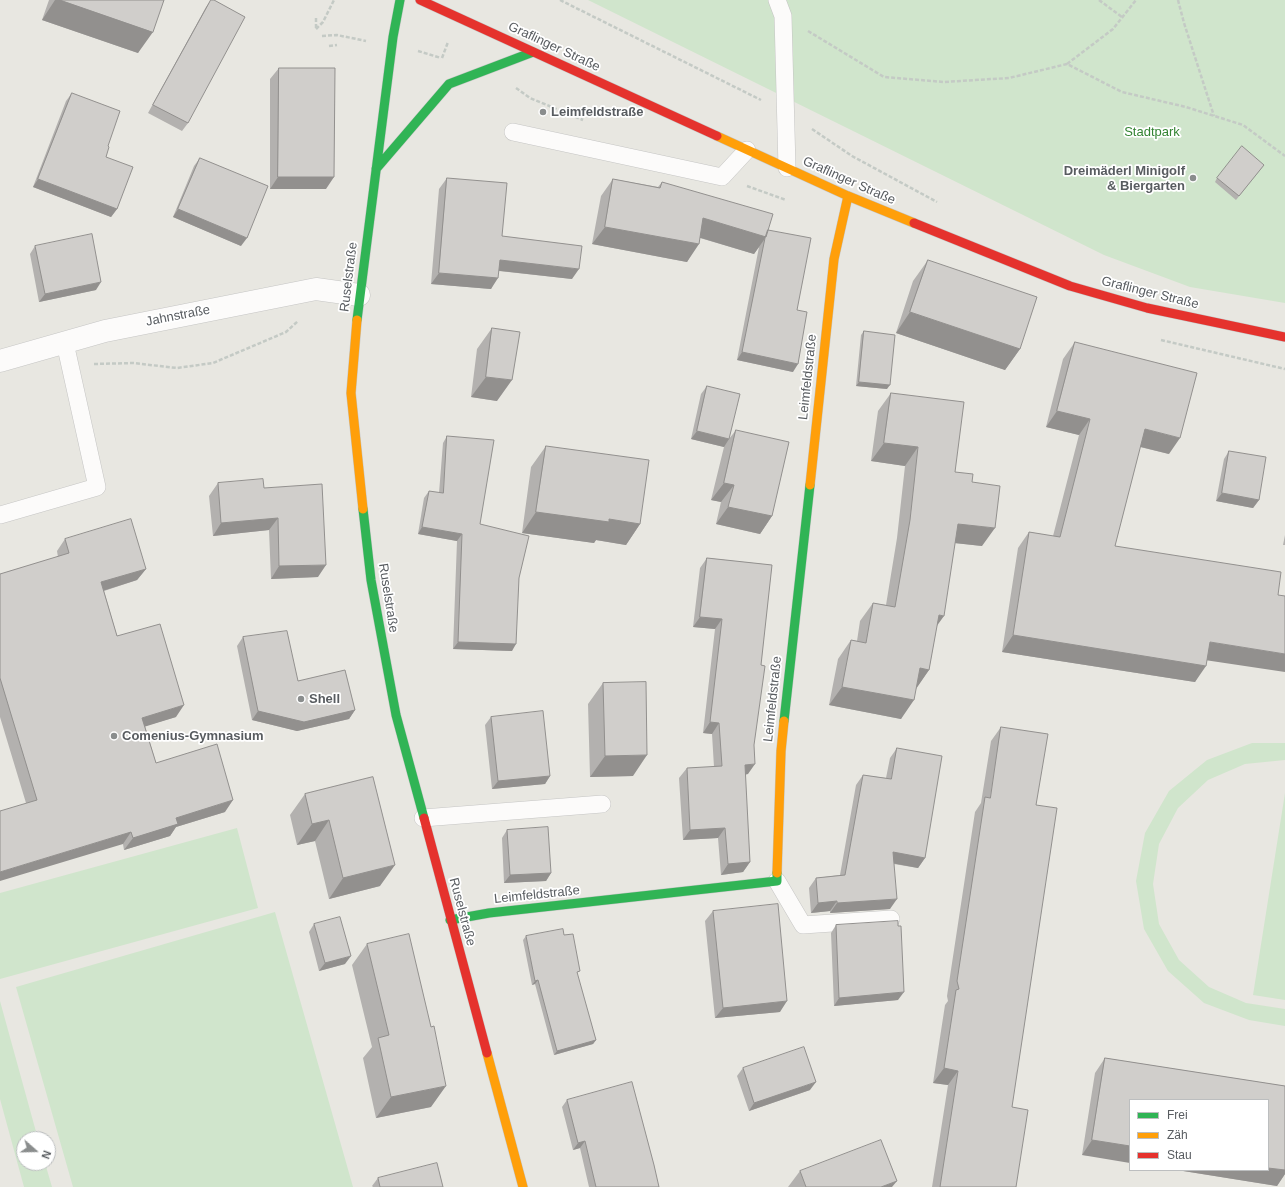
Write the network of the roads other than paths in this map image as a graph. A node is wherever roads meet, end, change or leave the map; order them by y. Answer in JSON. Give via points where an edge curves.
{"nodes":[{"id":1,"x":400,"y":0,"type":"edge"},
{"id":2,"x":420,"y":0,"type":"edge"},
{"id":3,"x":780,"y":8,"type":"edge"},
{"id":4,"x":533,"y":52,"type":"junction"},
{"id":5,"x":513,"y":132,"type":"dead end"},
{"id":6,"x":747,"y":150,"type":"junction"},
{"id":7,"x":787,"y":168,"type":"junction"},
{"id":8,"x":376,"y":169,"type":"junction"},
{"id":9,"x":848,"y":196,"type":"junction"},
{"id":10,"x":360,"y":295,"type":"junction"},
{"id":11,"x":1285,"y":337,"type":"edge"},
{"id":12,"x":66,"y":343,"type":"junction"},
{"id":13,"x":0,"y":361,"type":"edge"},
{"id":14,"x":0,"y":515,"type":"edge"},
{"id":15,"x":602,"y":804,"type":"dead end"},
{"id":16,"x":423,"y":818,"type":"junction"},
{"id":17,"x":777,"y":881,"type":"junction"},
{"id":18,"x":891,"y":919,"type":"edge"},
{"id":19,"x":450,"y":920,"type":"junction"},
{"id":20,"x":522,"y":1187,"type":"edge"}],
"edges":[{"from":1,"to":8,"type":"street","name":"Ruselstraße"},
{"from":2,"to":4,"type":"street","name":"Graflinger Straße"},
{"from":3,"to":7,"type":"lane"},
{"from":4,"to":6,"type":"street","name":"Graflinger Straße"},
{"from":4,"to":8,"type":"street","via":[[449,84]]},
{"from":5,"to":6,"type":"lane","via":[[722,176]]},
{"from":6,"to":7,"type":"street","name":"Graflinger Straße"},
{"from":7,"to":9,"type":"street","name":"Graflinger Straße"},
{"from":8,"to":10,"type":"street","name":"Ruselstraße"},
{"from":9,"to":11,"type":"street","name":"Graflinger Straße","via":[[1070,286],[1147,308]]},
{"from":9,"to":17,"type":"street","name":"Leimfeldstraße","via":[[834,259],[781,743]]},
{"from":10,"to":12,"type":"street","name":"Jahnstraße","via":[[316,289],[105,331]]},
{"from":10,"to":16,"type":"street","name":"Ruselstraße","via":[[351,393],[371,580],[396,715]]},
{"from":12,"to":13,"type":"street","name":"Jahnstraße"},
{"from":12,"to":14,"type":"lane","via":[[96,487]]},
{"from":15,"to":16,"type":"lane"},
{"from":16,"to":19,"type":"street","name":"Ruselstraße"},
{"from":17,"to":18,"type":"lane","via":[[803,925]]},
{"from":17,"to":19,"type":"street","name":"Leimfeldstraße","via":[[490,913]]},
{"from":19,"to":20,"type":"street","name":"Ruselstraße"}]}
